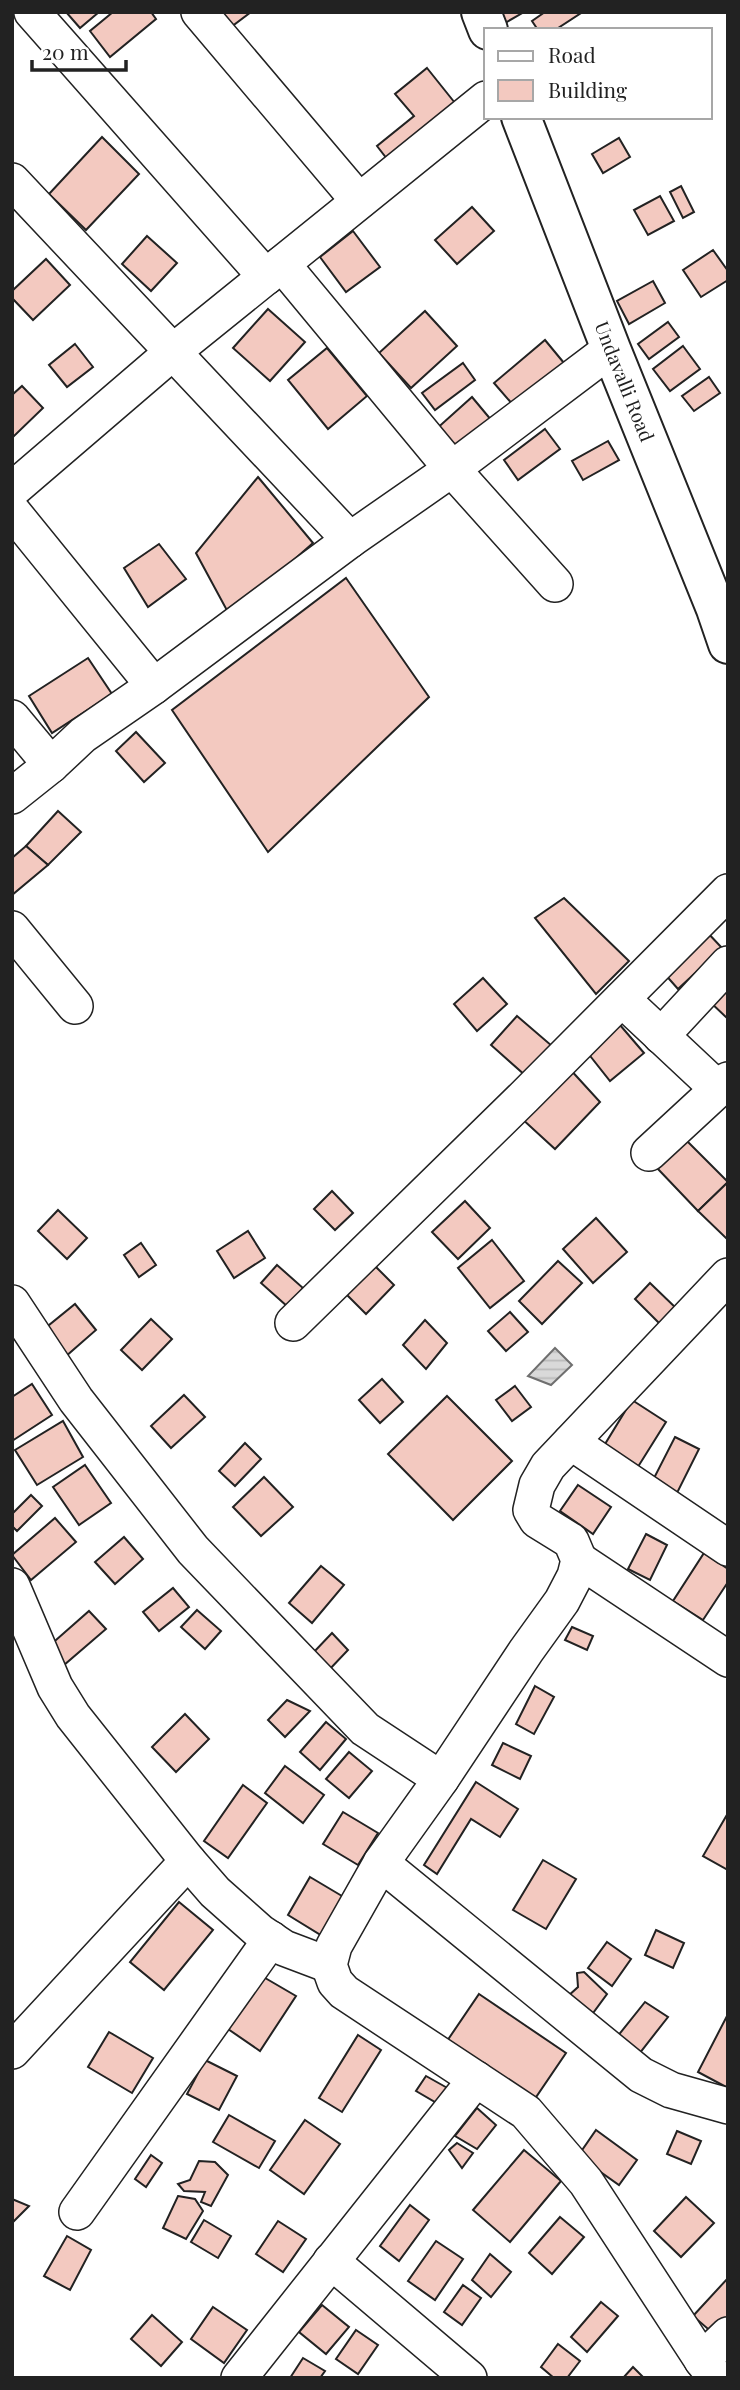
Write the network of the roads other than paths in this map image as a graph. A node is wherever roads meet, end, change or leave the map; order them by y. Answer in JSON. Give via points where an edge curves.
{"nodes":[{"id":1,"x":32,"y":12,"type":"edge"},
{"id":2,"x":198,"y":12,"type":"edge"},
{"id":3,"x":484,"y":101,"type":"edge"},
{"id":4,"x":522,"y":119,"type":"edge"},
{"id":5,"x":12,"y":181,"type":"edge"},
{"id":6,"x":359,"y":201,"type":"junction"},
{"id":7,"x":274,"y":271,"type":"junction"},
{"id":8,"x":611,"y":349,"type":"junction"},
{"id":9,"x":174,"y":351,"type":"junction"},
{"id":10,"x":452,"y":469,"type":"junction"},
{"id":11,"x":12,"y":490,"type":"edge"},
{"id":12,"x":12,"y":511,"type":"edge"},
{"id":13,"x":350,"y":540,"type":"junction"},
{"id":14,"x":555,"y":584,"type":"dead end"},
{"id":15,"x":728,"y":644,"type":"edge"},
{"id":16,"x":155,"y":686,"type":"junction"},
{"id":17,"x":12,"y":718,"type":"edge"},
{"id":18,"x":51,"y":765,"type":"junction"},
{"id":19,"x":12,"y":796,"type":"edge"},
{"id":20,"x":728,"y":892,"type":"edge"},
{"id":21,"x":12,"y":929,"type":"edge"},
{"id":22,"x":728,"y":964,"type":"edge"},
{"id":23,"x":622,"y":999,"type":"junction"},
{"id":24,"x":75,"y":1006,"type":"dead end"},
{"id":25,"x":661,"y":1036,"type":"junction"},
{"id":26,"x":723,"y":1084,"type":"edge"},
{"id":27,"x":649,"y":1153,"type":"dead end"},
{"id":28,"x":728,"y":1276,"type":"edge"},
{"id":29,"x":15,"y":1312,"type":"edge"},
{"id":30,"x":293,"y":1323,"type":"dead end"},
{"id":31,"x":571,"y":1442,"type":"junction"},
{"id":32,"x":728,"y":1548,"type":"edge"},
{"id":33,"x":579,"y":1560,"type":"junction"},
{"id":34,"x":12,"y":1586,"type":"edge"},
{"id":35,"x":728,"y":1659,"type":"edge"},
{"id":36,"x":441,"y":1779,"type":"junction"},
{"id":37,"x":188,"y":1861,"type":"junction"},
{"id":38,"x":381,"y":1863,"type":"junction"},
{"id":39,"x":271,"y":1939,"type":"junction"},
{"id":40,"x":329,"y":1965,"type":"junction"},
{"id":41,"x":12,"y":2051,"type":"edge"},
{"id":42,"x":476,"y":2079,"type":"junction"},
{"id":43,"x":728,"y":2106,"type":"edge"},
{"id":44,"x":77,"y":2212,"type":"dead end"},
{"id":45,"x":331,"y":2261,"type":"junction"},
{"id":46,"x":728,"y":2335,"type":"edge"},
{"id":47,"x":709,"y":2369,"type":"edge"},
{"id":48,"x":239,"y":2378,"type":"edge"},
{"id":49,"x":470,"y":2378,"type":"edge"}],
"edges":[{"from":1,"to":7,"type":"street"},
{"from":2,"to":6,"type":"street"},
{"from":3,"to":6,"type":"street"},
{"from":4,"to":8,"type":"main road","name":"Undavalli Road"},
{"from":5,"to":9,"type":"street"},
{"from":6,"to":7,"type":"street"},
{"from":7,"to":9,"type":"street"},
{"from":7,"to":10,"type":"street"},
{"from":8,"to":10,"type":"street"},
{"from":8,"to":15,"type":"main road","name":"Undavalli Road"},
{"from":9,"to":11,"type":"street"},
{"from":9,"to":13,"type":"street"},
{"from":10,"to":13,"type":"street"},
{"from":10,"to":14,"type":"street"},
{"from":12,"to":16,"type":"street"},
{"from":13,"to":16,"type":"street"},
{"from":16,"to":18,"type":"street","via":[[83,735]]},
{"from":17,"to":18,"type":"street"},
{"from":18,"to":19,"type":"street"},
{"from":20,"to":23,"type":"street"},
{"from":21,"to":24,"type":"street"},
{"from":22,"to":25,"type":"street"},
{"from":23,"to":25,"type":"street"},
{"from":23,"to":30,"type":"street"},
{"from":25,"to":26,"type":"street"},
{"from":26,"to":27,"type":"street"},
{"from":28,"to":31,"type":"street"},
{"from":29,"to":36,"type":"street","via":[[76,1400],[193,1550],[365,1729]]},
{"from":31,"to":32,"type":"street"},
{"from":31,"to":33,"type":"street","via":[[548,1466],[531,1510],[537,1520],[570,1541]]},
{"from":33,"to":35,"type":"street"},
{"from":33,"to":36,"type":"street","via":[[562,1601]]},
{"from":34,"to":37,"type":"street","via":[[55,1687]]},
{"from":36,"to":38,"type":"street"},
{"from":37,"to":39,"type":"street","via":[[215,1892]]},
{"from":37,"to":41,"type":"street"},
{"from":38,"to":40,"type":"street","via":[[334,1947]]},
{"from":38,"to":43,"type":"street","via":[[630,2068],[671,2090]]},
{"from":39,"to":40,"type":"street"},
{"from":39,"to":44,"type":"street"},
{"from":40,"to":42,"type":"street","via":[[344,1992]]},
{"from":42,"to":45,"type":"street"},
{"from":42,"to":47,"type":"street","via":[[526,2112],[586,2182]]},
{"from":45,"to":48,"type":"street"},
{"from":45,"to":49,"type":"street"},
{"from":46,"to":47,"type":"street"}]}
